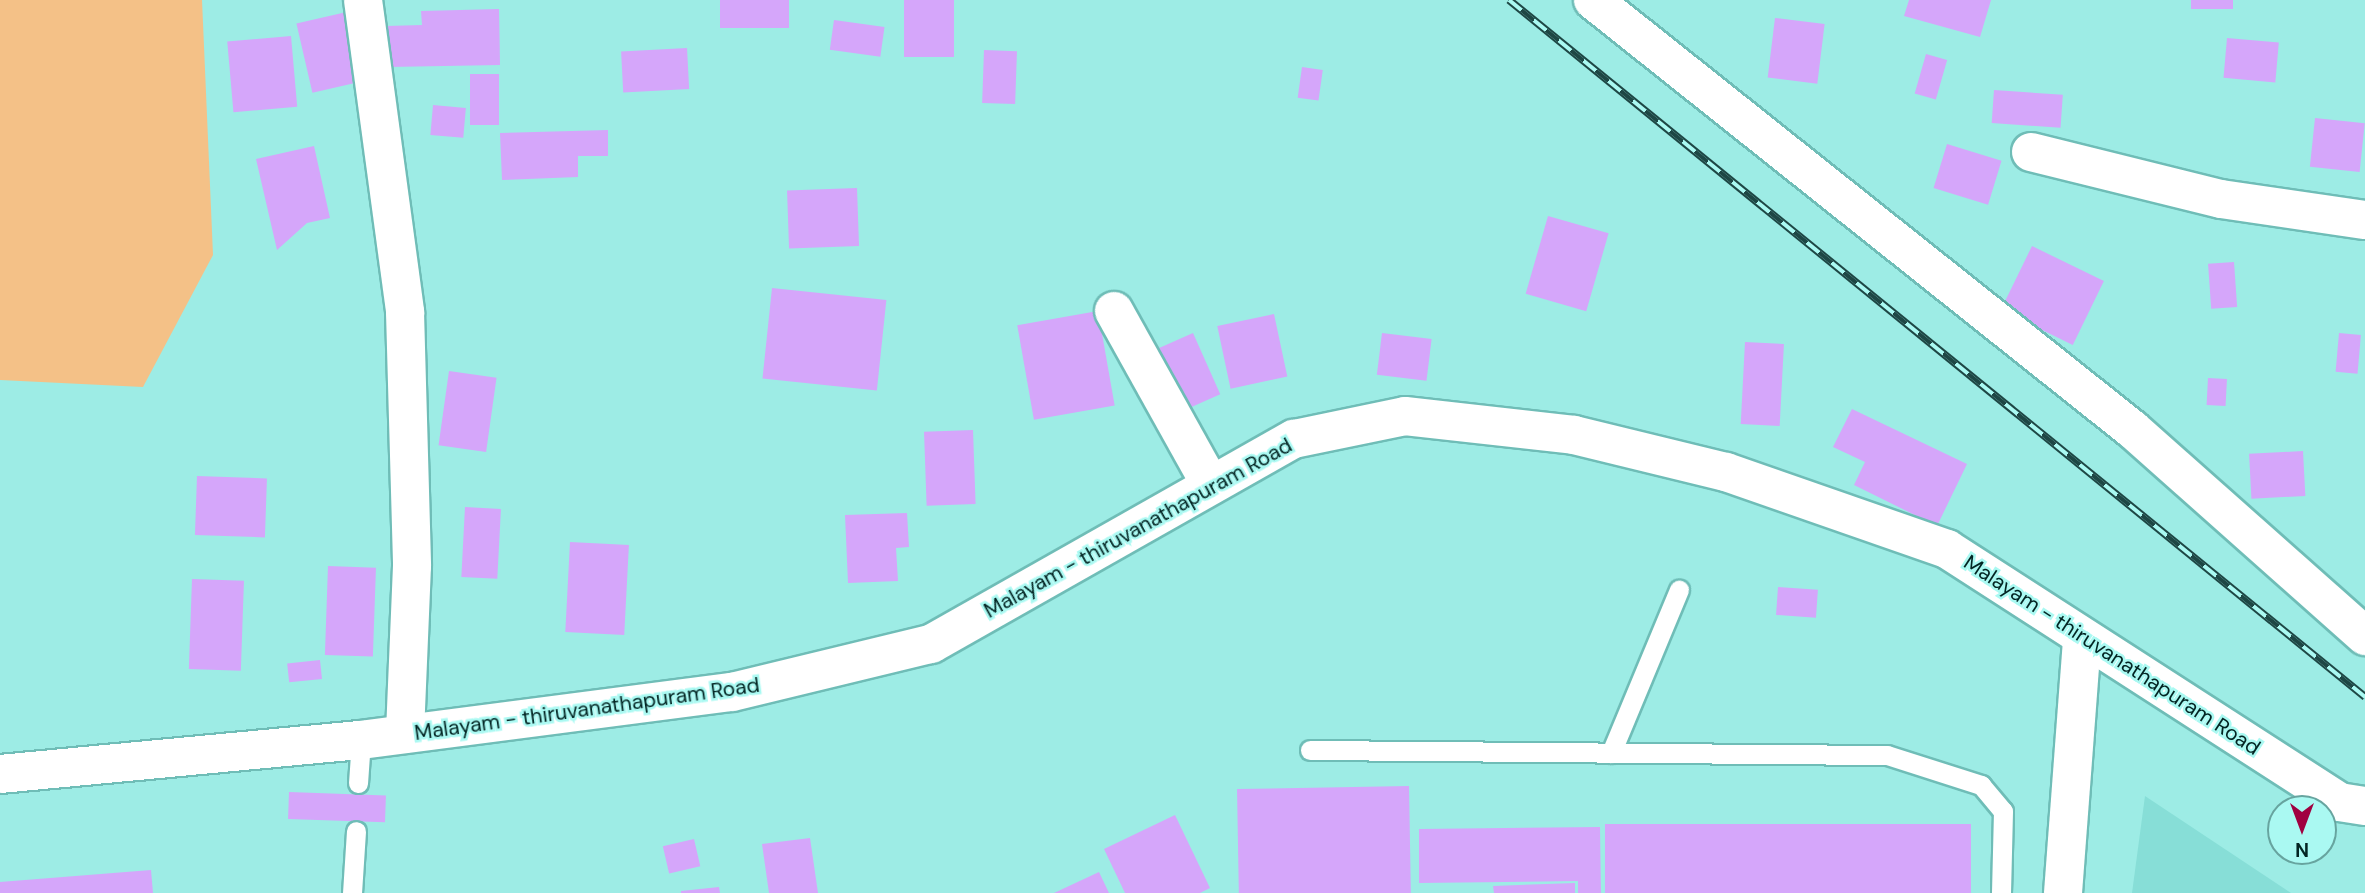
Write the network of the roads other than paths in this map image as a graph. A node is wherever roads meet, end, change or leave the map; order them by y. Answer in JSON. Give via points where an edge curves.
{"nodes":[{"id":1,"x":363,"y":0,"type":"edge"},
{"id":2,"x":1593,"y":0,"type":"edge"},
{"id":3,"x":2031,"y":152,"type":"dead end"},
{"id":4,"x":2365,"y":220,"type":"edge"},
{"id":5,"x":1114,"y":310,"type":"dead end"},
{"id":6,"x":1212,"y":485,"type":"junction"},
{"id":7,"x":1679,"y":590,"type":"dead end"},
{"id":8,"x":2365,"y":636,"type":"edge"},
{"id":9,"x":2082,"y":638,"type":"junction"},
{"id":10,"x":405,"y":734,"type":"junction"},
{"id":11,"x":361,"y":740,"type":"junction"},
{"id":12,"x":1310,"y":750,"type":"dead end"},
{"id":13,"x":1611,"y":753,"type":"junction"},
{"id":14,"x":0,"y":774,"type":"edge"},
{"id":15,"x":358,"y":783,"type":"dead end"},
{"id":16,"x":2365,"y":806,"type":"edge"},
{"id":17,"x":356,"y":831,"type":"dead end"},
{"id":18,"x":352,"y":893,"type":"edge"},
{"id":19,"x":2001,"y":893,"type":"edge"},
{"id":20,"x":2063,"y":893,"type":"edge"}],
"edges":[{"from":1,"to":10,"type":"street","via":[[405,313],[412,566]]},
{"from":2,"to":8,"type":"street","via":[[2132,429]]},
{"from":3,"to":4,"type":"street","via":[[2221,199]]},
{"from":5,"to":6,"type":"street"},
{"from":6,"to":9,"type":"street","name":"Malayam - thiruvanathapuram Road","via":[[1294,439],[1405,416],[1574,435],[1726,472],[1947,549]]},
{"from":6,"to":10,"type":"street","name":"Malayam - thiruvanathapuram Road","via":[[931,644],[732,692]]},
{"from":7,"to":13,"type":"lane"},
{"from":9,"to":16,"type":"street","name":"Malayam - thiruvanathapuram Road","via":[[2339,802]]},
{"from":9,"to":20,"type":"street"},
{"from":10,"to":11,"type":"street","name":"Malayam - thiruvanathapuram Road"},
{"from":11,"to":14,"type":"street","name":"Malayam - thiruvanathapuram Road"},
{"from":11,"to":15,"type":"lane"},
{"from":12,"to":13,"type":"lane"},
{"from":13,"to":19,"type":"lane","via":[[1887,755],[1981,785],[2003,811]]},
{"from":17,"to":18,"type":"lane"}]}
